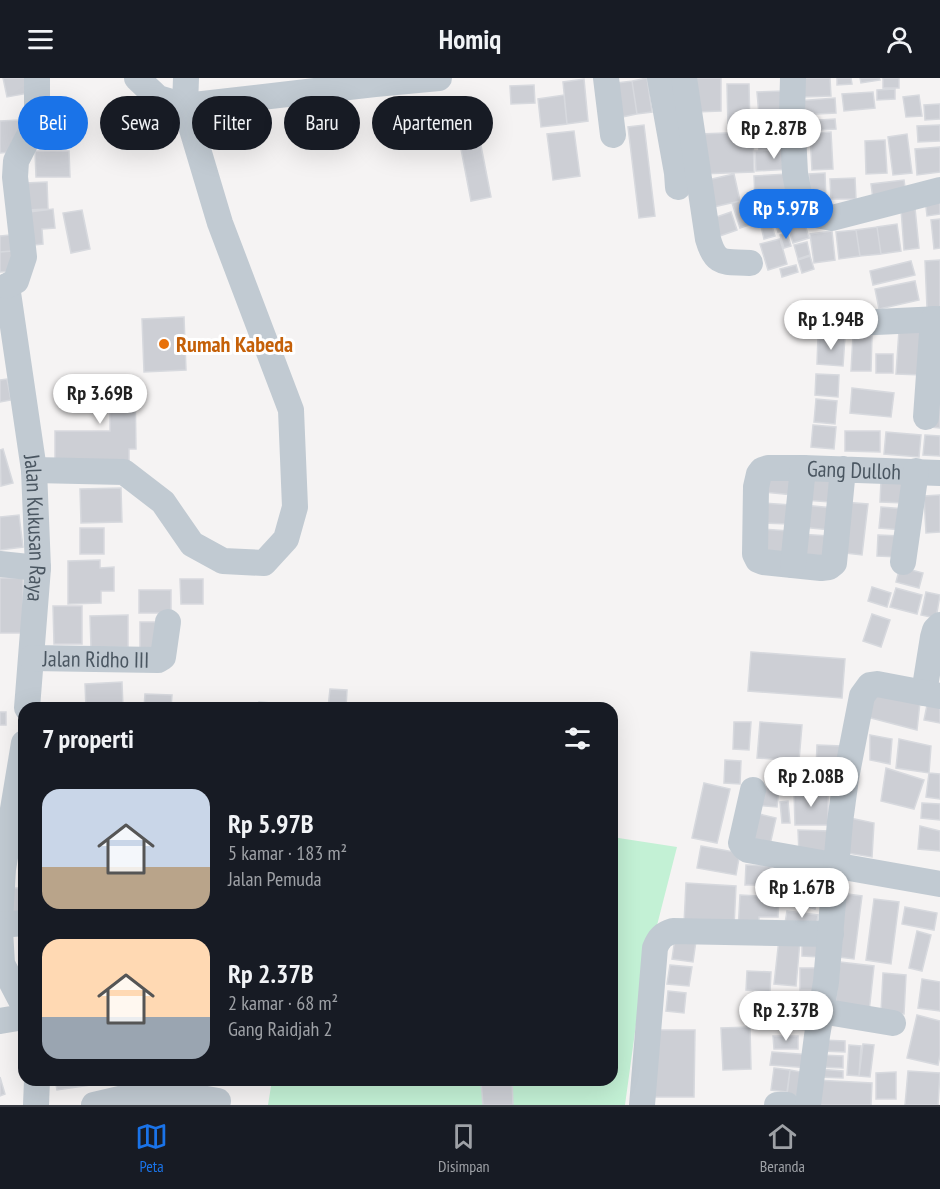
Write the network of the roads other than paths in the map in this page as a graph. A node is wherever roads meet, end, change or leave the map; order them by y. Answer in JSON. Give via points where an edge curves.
{"nodes":[{"id":1,"x":37,"y":78,"type":"edge"},
{"id":2,"x":136,"y":78,"type":"edge"},
{"id":3,"x":186,"y":78,"type":"edge"},
{"id":4,"x":439,"y":78,"type":"edge"},
{"id":5,"x":606,"y":78,"type":"edge"},
{"id":6,"x":660,"y":78,"type":"edge"},
{"id":7,"x":684,"y":78,"type":"edge"},
{"id":8,"x":793,"y":78,"type":"edge"},
{"id":9,"x":185,"y":106,"type":"junction"},
{"id":10,"x":613,"y":135,"type":"dead end"},
{"id":11,"x":678,"y":187,"type":"dead end"},
{"id":12,"x":940,"y":190,"type":"edge"},
{"id":13,"x":750,"y":263,"type":"dead end"},
{"id":14,"x":3,"y":285,"type":"edge"},
{"id":15,"x":936,"y":319,"type":"edge"},
{"id":16,"x":834,"y":324,"type":"dead end"},
{"id":17,"x":926,"y":417,"type":"dead end"},
{"id":18,"x":803,"y":468,"type":"junction"},
{"id":19,"x":843,"y":469,"type":"junction"},
{"id":20,"x":33,"y":470,"type":"junction"},
{"id":21,"x":928,"y":472,"type":"edge"},
{"id":22,"x":903,"y":562,"type":"dead end"},
{"id":23,"x":0,"y":564,"type":"edge"},
{"id":24,"x":793,"y":565,"type":"junction"},
{"id":25,"x":38,"y":568,"type":"junction"},
{"id":26,"x":168,"y":622,"type":"dead end"},
{"id":27,"x":940,"y":625,"type":"edge"},
{"id":28,"x":32,"y":658,"type":"junction"},
{"id":29,"x":932,"y":695,"type":"edge"},
{"id":30,"x":28,"y":702,"type":"edge"},
{"id":31,"x":13,"y":760,"type":"edge"},
{"id":32,"x":753,"y":790,"type":"dead end"},
{"id":33,"x":836,"y":866,"type":"junction"},
{"id":34,"x":14,"y":869,"type":"edge"},
{"id":35,"x":940,"y":884,"type":"edge"},
{"id":36,"x":0,"y":922,"type":"edge"},
{"id":37,"x":18,"y":923,"type":"edge"},
{"id":38,"x":0,"y":930,"type":"edge"},
{"id":39,"x":831,"y":934,"type":"junction"},
{"id":40,"x":1,"y":964,"type":"edge"},
{"id":41,"x":18,"y":995,"type":"edge"},
{"id":42,"x":821,"y":1011,"type":"junction"},
{"id":43,"x":18,"y":1018,"type":"edge"},
{"id":44,"x":0,"y":1021,"type":"edge"},
{"id":45,"x":893,"y":1023,"type":"dead end"},
{"id":46,"x":37,"y":1086,"type":"edge"},
{"id":47,"x":218,"y":1101,"type":"dead end"},
{"id":48,"x":36,"y":1105,"type":"edge"},
{"id":49,"x":94,"y":1105,"type":"edge"},
{"id":50,"x":642,"y":1105,"type":"edge"},
{"id":51,"x":777,"y":1105,"type":"edge"},
{"id":52,"x":788,"y":1105,"type":"edge"},
{"id":53,"x":808,"y":1105,"type":"edge"}],
"edges":[{"from":1,"to":14,"type":"street","via":[[37,120],[16,161],[24,257],[16,281]]},
{"from":2,"to":9,"type":"street","via":[[158,98]]},
{"from":3,"to":9,"type":"street"},
{"from":4,"to":9,"type":"street"},
{"from":5,"to":10,"type":"street"},
{"from":6,"to":11,"type":"street"},
{"from":7,"to":13,"type":"street","via":[[712,252],[719,260]]},
{"from":8,"to":12,"type":"street","via":[[795,173],[800,200],[816,215],[832,218]]},
{"from":9,"to":20,"type":"street","via":[[220,222],[291,410],[295,507],[286,538],[264,563],[223,561],[192,544],[163,502],[124,472]]},
{"from":14,"to":20,"type":"street","name":"Jalan Kukusan Raya"},
{"from":15,"to":16,"type":"street"},
{"from":15,"to":17,"type":"street"},
{"from":18,"to":19,"type":"street","name":"Gang Dulloh"},
{"from":18,"to":24,"type":"street"},
{"from":18,"to":24,"type":"street","name":"Gang Dulloh","via":[[762,470],[756,487],[755,554],[763,562]]},
{"from":19,"to":21,"type":"street","name":"Gang Dulloh"},
{"from":19,"to":24,"type":"street","via":[[834,562],[821,568]]},
{"from":20,"to":25,"type":"street","name":"Jalan Kukusan Raya"},
{"from":21,"to":22,"type":"street"},
{"from":23,"to":25,"type":"street"},
{"from":25,"to":28,"type":"street","name":"Jalan Kukusan Raya"},
{"from":26,"to":28,"type":"street","name":"Jalan Ridho III","via":[[163,657],[158,660]]},
{"from":27,"to":29,"type":"street","via":[[933,637]]},
{"from":28,"to":30,"type":"street","name":"Jalan Kukusan Raya"},
{"from":29,"to":33,"type":"street","via":[[877,684],[870,685],[862,696],[846,778]]},
{"from":31,"to":34,"type":"street"},
{"from":32,"to":33,"type":"street","via":[[741,843],[744,847]]},
{"from":33,"to":35,"type":"street"},
{"from":33,"to":39,"type":"street"},
{"from":34,"to":36,"type":"street"},
{"from":36,"to":37,"type":"street"},
{"from":38,"to":40,"type":"street"},
{"from":39,"to":42,"type":"street"},
{"from":39,"to":50,"type":"street","via":[[673,931],[659,939],[655,948]]},
{"from":40,"to":41,"type":"street"},
{"from":42,"to":45,"type":"street"},
{"from":42,"to":53,"type":"street"},
{"from":43,"to":44,"type":"street"},
{"from":46,"to":48,"type":"street"},
{"from":47,"to":49,"type":"street","via":[[137,1095]]},
{"from":51,"to":52,"type":"street"}]}
